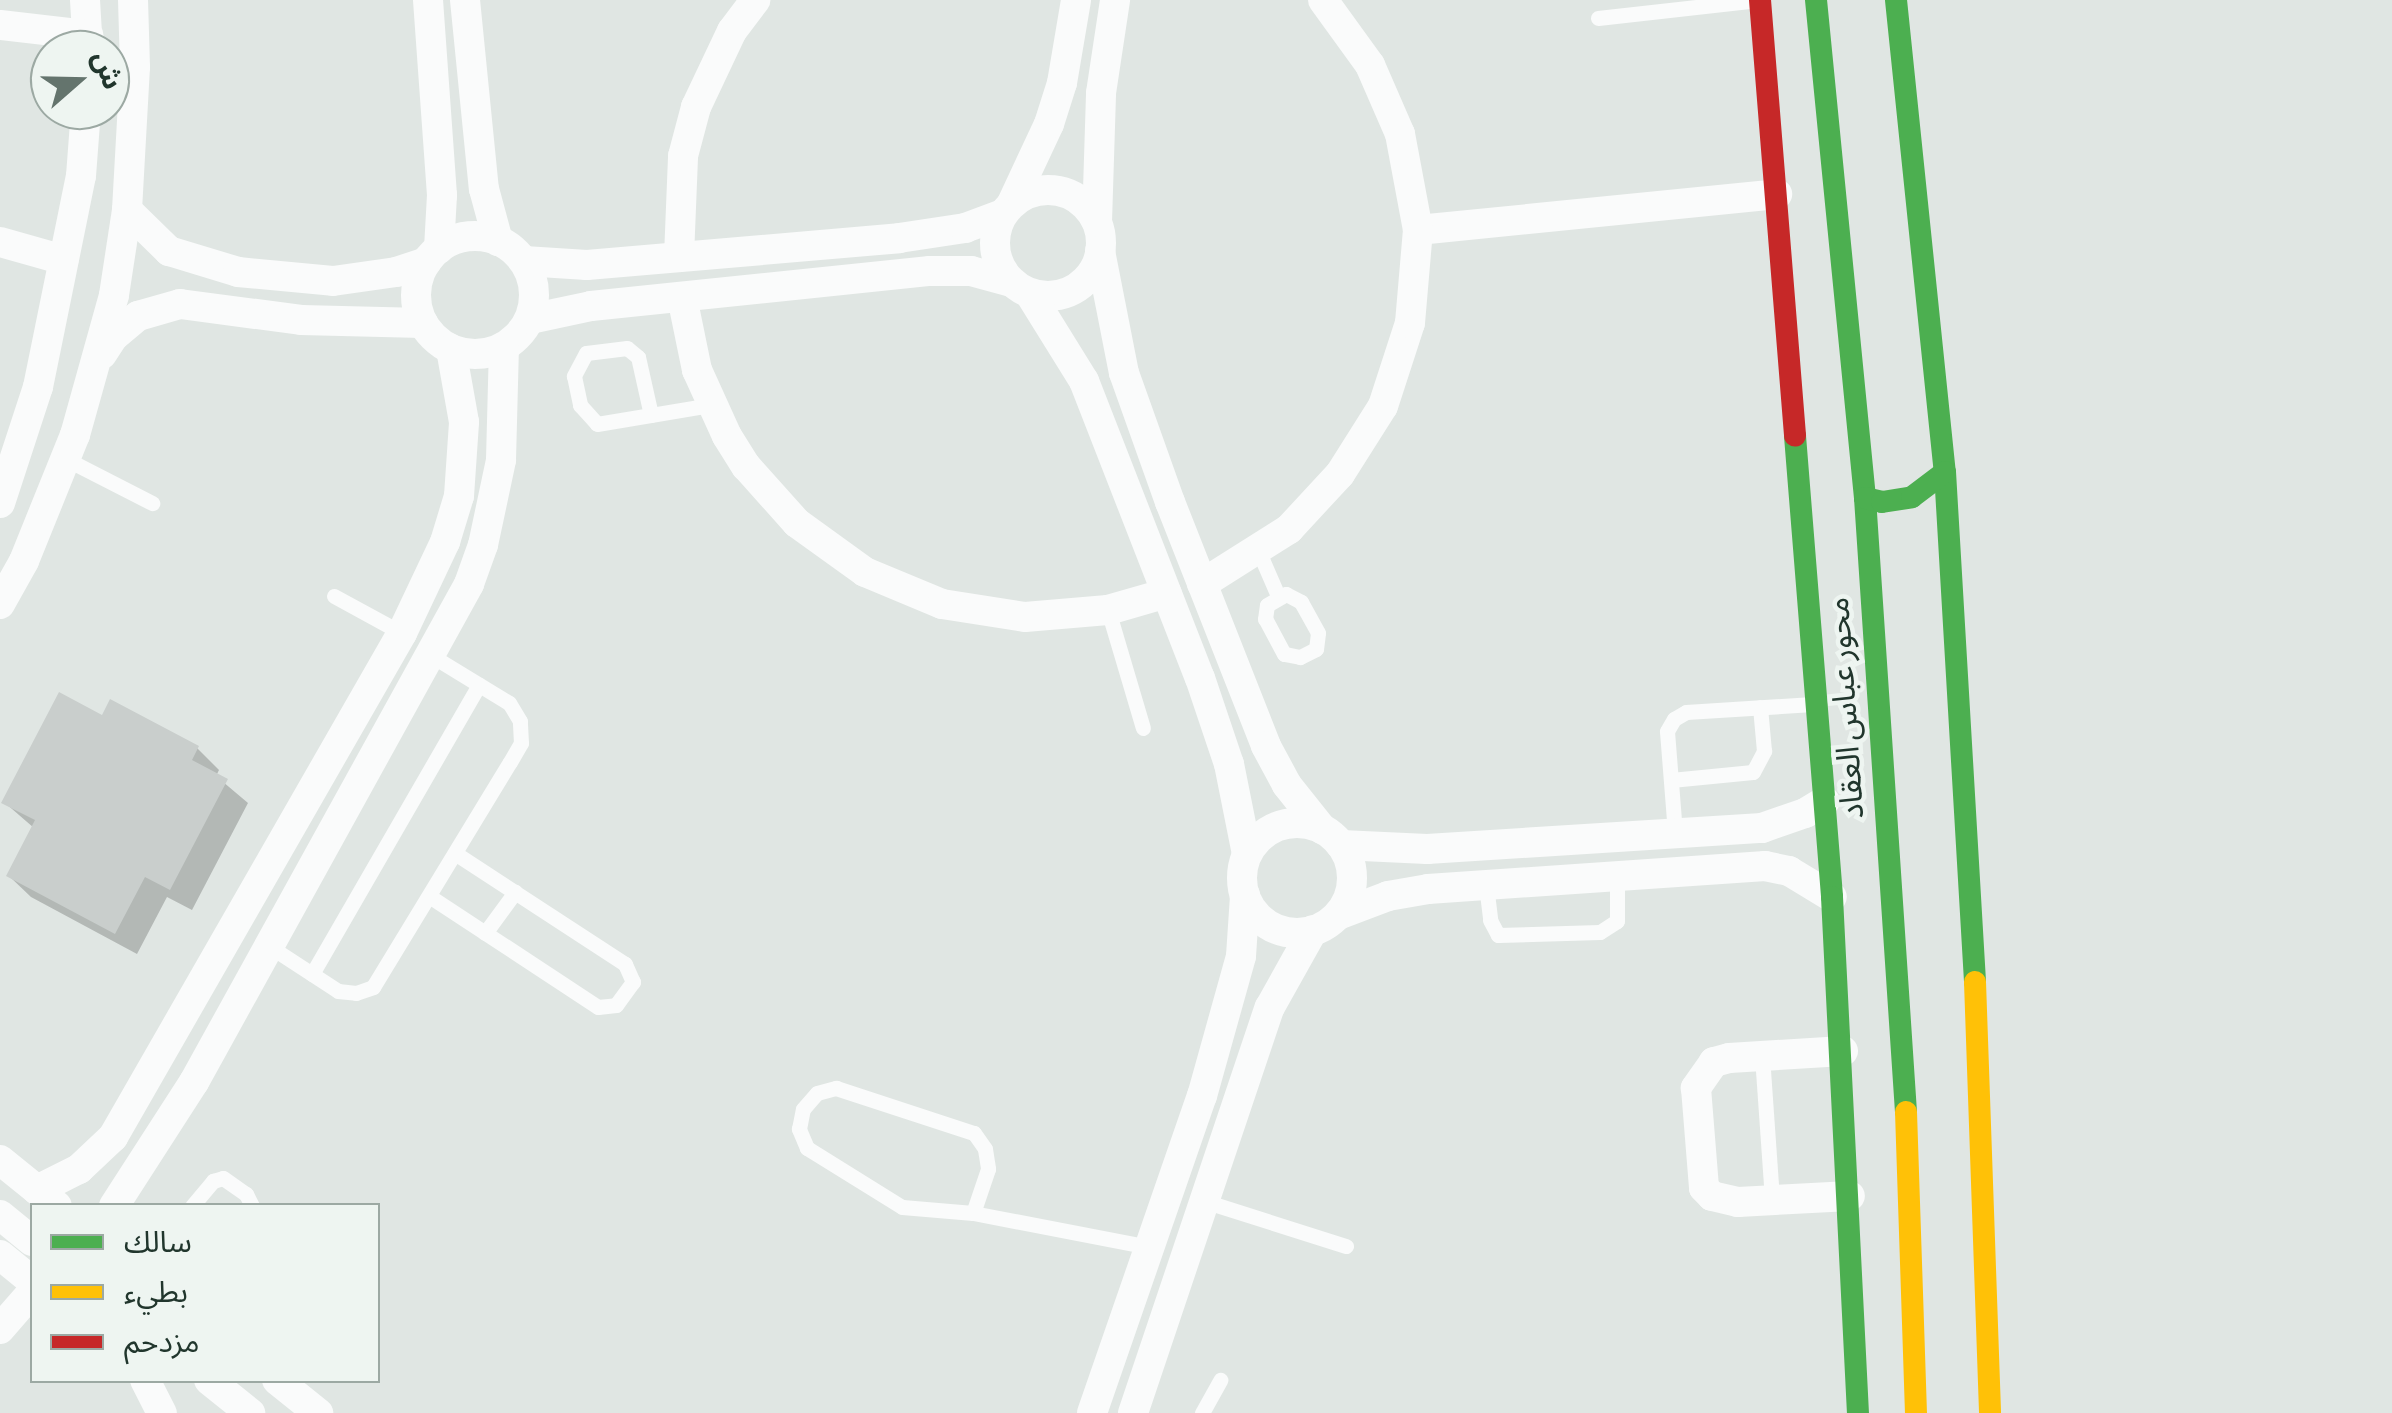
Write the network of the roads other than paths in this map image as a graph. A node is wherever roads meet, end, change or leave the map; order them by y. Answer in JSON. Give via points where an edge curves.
{"nodes":[{"id":1,"x":85,"y":0,"type":"edge"},
{"id":2,"x":133,"y":0,"type":"edge"},
{"id":3,"x":428,"y":0,"type":"edge"},
{"id":4,"x":464,"y":0,"type":"edge"},
{"id":5,"x":756,"y":0,"type":"edge"},
{"id":6,"x":1076,"y":0,"type":"edge"},
{"id":7,"x":1115,"y":0,"type":"edge"},
{"id":8,"x":1323,"y":0,"type":"edge"},
{"id":9,"x":1759,"y":0,"type":"edge"},
{"id":10,"x":1816,"y":0,"type":"edge"},
{"id":11,"x":1896,"y":0,"type":"edge"},
{"id":12,"x":18,"y":18,"type":"edge"},
{"id":13,"x":1598,"y":18,"type":"dead end"},
{"id":14,"x":52,"y":30,"type":"edge"},
{"id":15,"x":87,"y":30,"type":"edge"},
{"id":16,"x":84,"y":130,"type":"edge"},
{"id":17,"x":1777,"y":194,"type":"junction"},
{"id":18,"x":1007,"y":209,"type":"junction"},
{"id":19,"x":127,"y":210,"type":"junction"},
{"id":20,"x":1418,"y":230,"type":"junction"},
{"id":21,"x":1099,"y":236,"type":"junction"},
{"id":22,"x":498,"y":240,"type":"junction"},
{"id":23,"x":0,"y":242,"type":"edge"},
{"id":24,"x":432,"y":255,"type":"junction"},
{"id":25,"x":679,"y":257,"type":"junction"},
{"id":26,"x":64,"y":260,"type":"junction"},
{"id":27,"x":524,"y":261,"type":"junction"},
{"id":28,"x":1021,"y":288,"type":"junction"},
{"id":29,"x":682,"y":297,"type":"junction"},
{"id":30,"x":530,"y":319,"type":"junction"},
{"id":31,"x":423,"y":323,"type":"junction"},
{"id":32,"x":504,"y":348,"type":"junction"},
{"id":33,"x":451,"y":349,"type":"junction"},
{"id":34,"x":97,"y":366,"type":"junction"},
{"id":35,"x":711,"y":405,"type":"junction"},
{"id":36,"x":652,"y":414,"type":"junction"},
{"id":37,"x":66,"y":459,"type":"junction"},
{"id":38,"x":1945,"y":472,"type":"junction"},
{"id":39,"x":3,"y":489,"type":"edge"},
{"id":40,"x":1865,"y":498,"type":"junction"},
{"id":41,"x":152,"y":503,"type":"dead end"},
{"id":42,"x":1922,"y":551,"type":"dead end"},
{"id":43,"x":1259,"y":552,"type":"junction"},
{"id":44,"x":1889,"y":559,"type":"dead end"},
{"id":45,"x":1951,"y":569,"type":"junction"},
{"id":46,"x":1202,"y":584,"type":"junction"},
{"id":47,"x":1872,"y":589,"type":"junction"},
{"id":48,"x":1167,"y":593,"type":"junction"},
{"id":49,"x":334,"y":596,"type":"dead end"},
{"id":50,"x":1278,"y":596,"type":"dead end"},
{"id":51,"x":0,"y":604,"type":"edge"},
{"id":52,"x":1108,"y":610,"type":"junction"},
{"id":53,"x":402,"y":633,"type":"junction"},
{"id":54,"x":432,"y":656,"type":"junction"},
{"id":55,"x":480,"y":685,"type":"junction"},
{"id":56,"x":1817,"y":703,"type":"junction"},
{"id":57,"x":1760,"y":707,"type":"junction"},
{"id":58,"x":1144,"y":728,"type":"dead end"},
{"id":59,"x":1671,"y":780,"type":"junction"},
{"id":60,"x":1825,"y":801,"type":"junction"},
{"id":61,"x":1675,"y":833,"type":"junction"},
{"id":62,"x":1331,"y":837,"type":"junction"},
{"id":63,"x":455,"y":853,"type":"junction"},
{"id":64,"x":1248,"y":854,"type":"junction"},
{"id":65,"x":1616,"y":876,"type":"junction"},
{"id":66,"x":1486,"y":885,"type":"junction"},
{"id":67,"x":516,"y":892,"type":"junction"},
{"id":68,"x":1245,"y":894,"type":"junction"},
{"id":69,"x":429,"y":896,"type":"junction"},
{"id":70,"x":1832,"y":898,"type":"junction"},
{"id":71,"x":1326,"y":922,"type":"junction"},
{"id":72,"x":485,"y":932,"type":"junction"},
{"id":73,"x":269,"y":946,"type":"junction"},
{"id":74,"x":312,"y":974,"type":"junction"},
{"id":75,"x":1842,"y":1051,"type":"junction"},
{"id":76,"x":1762,"y":1056,"type":"junction"},
{"id":77,"x":0,"y":1160,"type":"edge"},
{"id":78,"x":1850,"y":1196,"type":"junction"},
{"id":79,"x":47,"y":1198,"type":"edge"},
{"id":80,"x":1772,"y":1200,"type":"junction"},
{"id":81,"x":1204,"y":1201,"type":"junction"},
{"id":82,"x":116,"y":1203,"type":"edge"},
{"id":83,"x":194,"y":1203,"type":"edge"},
{"id":84,"x":250,"y":1203,"type":"edge"},
{"id":85,"x":972,"y":1212,"type":"junction"},
{"id":86,"x":0,"y":1215,"type":"edge"},
{"id":87,"x":30,"y":1238,"type":"edge"},
{"id":88,"x":1346,"y":1246,"type":"dead end"},
{"id":89,"x":1150,"y":1247,"type":"junction"},
{"id":90,"x":2,"y":1260,"type":"edge"},
{"id":91,"x":30,"y":1280,"type":"edge"},
{"id":92,"x":30,"y":1294,"type":"edge"},
{"id":93,"x":0,"y":1329,"type":"edge"},
{"id":94,"x":1220,"y":1380,"type":"dead end"},
{"id":95,"x":147,"y":1383,"type":"edge"},
{"id":96,"x":213,"y":1383,"type":"edge"},
{"id":97,"x":281,"y":1383,"type":"edge"},
{"id":98,"x":162,"y":1413,"type":"edge"},
{"id":99,"x":250,"y":1413,"type":"edge"},
{"id":100,"x":318,"y":1413,"type":"edge"},
{"id":101,"x":1092,"y":1413,"type":"edge"},
{"id":102,"x":1132,"y":1413,"type":"edge"},
{"id":103,"x":1202,"y":1413,"type":"edge"},
{"id":104,"x":1858,"y":1413,"type":"edge"},
{"id":105,"x":1916,"y":1413,"type":"edge"},
{"id":106,"x":1990,"y":1413,"type":"edge"}],
"edges":[{"from":1,"to":15,"type":"street"},
{"from":2,"to":19,"type":"street"},
{"from":3,"to":24,"type":"street","via":[[442,195]]},
{"from":4,"to":22,"type":"street","via":[[484,188]]},
{"from":5,"to":25,"type":"street","via":[[696,107],[683,156]]},
{"from":6,"to":18,"type":"street","via":[[1049,124]]},
{"from":7,"to":21,"type":"street","via":[[1100,92]]},
{"from":8,"to":20,"type":"street","via":[[1387,99],[1410,170]]},
{"from":9,"to":13,"type":"lane"},
{"from":9,"to":17,"type":"main road"},
{"from":10,"to":40,"type":"main road","name":"محور عباس العقاد"},
{"from":11,"to":38,"type":"main road"},
{"from":12,"to":14,"type":"street"},
{"from":16,"to":26,"type":"street"},
{"from":17,"to":20,"type":"street"},
{"from":17,"to":56,"type":"main road"},
{"from":18,"to":21,"type":"street","via":[[1042,190],[1059,191],[1088,208]]},
{"from":18,"to":25,"type":"street","via":[[965,228],[925,235]]},
{"from":18,"to":28,"type":"street","via":[[994,242],[996,257]]},
{"from":19,"to":24,"type":"street","via":[[168,251],[238,272],[333,281],[396,272]]},
{"from":19,"to":34,"type":"street"},
{"from":20,"to":43,"type":"street","via":[[1410,323],[1383,406],[1340,474]]},
{"from":21,"to":28,"type":"street","via":[[1090,275],[1070,292]]},
{"from":21,"to":46,"type":"street","via":[[1124,373]]},
{"from":22,"to":24,"type":"street","via":[[468,236]]},
{"from":22,"to":27,"type":"street"},
{"from":23,"to":26,"type":"street"},
{"from":24,"to":31,"type":"street","via":[[416,299]]},
{"from":25,"to":27,"type":"street","via":[[587,265]]},
{"from":26,"to":39,"type":"street","via":[[38,387]]},
{"from":27,"to":30,"type":"street","via":[[535,289]]},
{"from":28,"to":29,"type":"street","via":[[951,270]]},
{"from":28,"to":48,"type":"street","via":[[1084,381]]},
{"from":29,"to":30,"type":"street"},
{"from":29,"to":35,"type":"street"},
{"from":30,"to":32,"type":"street"},
{"from":31,"to":33,"type":"street"},
{"from":31,"to":34,"type":"street","via":[[301,320],[180,304],[154,309],[125,326]]},
{"from":32,"to":33,"type":"street","via":[[478,355]]},
{"from":32,"to":54,"type":"street","via":[[496,497],[469,584]]},
{"from":33,"to":53,"type":"street","via":[[464,422],[458,496],[445,542]]},
{"from":34,"to":37,"type":"street"},
{"from":35,"to":36,"type":"lane"},
{"from":35,"to":52,"type":"street","via":[[768,493],[865,572],[983,613]]},
{"from":36,"to":36,"type":"lane","via":[[597,424],[586,416],[574,376],[586,353],[627,348],[638,357]]},
{"from":37,"to":41,"type":"lane"},
{"from":37,"to":51,"type":"street"},
{"from":38,"to":40,"type":"main road","via":[[1912,498]]},
{"from":38,"to":45,"type":"main road"},
{"from":40,"to":47,"type":"main road","name":"محور عباس العقاد"},
{"from":42,"to":45,"type":"main road"},
{"from":43,"to":46,"type":"street"},
{"from":43,"to":50,"type":"lane"},
{"from":44,"to":47,"type":"main road"},
{"from":45,"to":106,"type":"main road","via":[[1982,1088]]},
{"from":46,"to":62,"type":"street","via":[[1275,765]]},
{"from":47,"to":105,"type":"main road","name":"محور عباس العقاد","via":[[1906,1099]]},
{"from":48,"to":52,"type":"street"},
{"from":48,"to":64,"type":"street","via":[[1216,721]]},
{"from":49,"to":53,"type":"lane"},
{"from":52,"to":58,"type":"lane"},
{"from":53,"to":79,"type":"street","via":[[113,1137]]},
{"from":54,"to":55,"type":"lane"},
{"from":54,"to":73,"type":"street"},
{"from":55,"to":63,"type":"lane","via":[[509,702],[520,721],[520,743]]},
{"from":55,"to":74,"type":"lane"},
{"from":56,"to":57,"type":"lane"},
{"from":56,"to":60,"type":"main road"},
{"from":57,"to":59,"type":"lane","via":[[1764,751],[1753,772]]},
{"from":57,"to":59,"type":"lane","via":[[1686,712],[1674,719],[1667,731]]},
{"from":59,"to":61,"type":"lane"},
{"from":60,"to":61,"type":"street","via":[[1762,828]]},
{"from":60,"to":70,"type":"main road"},
{"from":61,"to":62,"type":"street","via":[[1398,850]]},
{"from":62,"to":64,"type":"street","via":[[1288,823],[1257,839]]},
{"from":62,"to":71,"type":"street","via":[[1352,873],[1351,888]]},
{"from":63,"to":67,"type":"lane"},
{"from":63,"to":69,"type":"lane"},
{"from":64,"to":68,"type":"street"},
{"from":65,"to":66,"type":"street"},
{"from":65,"to":66,"type":"lane","via":[[1617,922],[1610,930],[1581,933],[1498,935]]},
{"from":65,"to":70,"type":"street","via":[[1765,866],[1789,871]]},
{"from":66,"to":71,"type":"street","via":[[1388,896]]},
{"from":67,"to":72,"type":"lane"},
{"from":67,"to":72,"type":"lane","via":[[626,964],[633,982],[616,1005],[598,1007]]},
{"from":68,"to":71,"type":"street","via":[[1258,916],[1277,929]]},
{"from":68,"to":89,"type":"street","via":[[1232,993]]},
{"from":69,"to":72,"type":"lane"},
{"from":69,"to":74,"type":"lane","via":[[373,986],[338,991]]},
{"from":70,"to":75,"type":"main road"},
{"from":71,"to":81,"type":"street","via":[[1270,1007]]},
{"from":73,"to":74,"type":"lane"},
{"from":73,"to":82,"type":"street","via":[[188,1092]]},
{"from":75,"to":76,"type":"street"},
{"from":75,"to":78,"type":"main road"},
{"from":76,"to":80,"type":"lane"},
{"from":76,"to":80,"type":"street","via":[[1729,1058],[1702,1073],[1696,1088],[1699,1141],[1704,1188],[1712,1196]]},
{"from":77,"to":79,"type":"street"},
{"from":78,"to":80,"type":"street"},
{"from":78,"to":104,"type":"main road"},
{"from":81,"to":88,"type":"lane"},
{"from":81,"to":102,"type":"street"},
{"from":83,"to":84,"type":"lane","via":[[223,1178]]},
{"from":85,"to":85,"type":"lane","via":[[988,1168],[986,1149],[974,1133],[836,1088],[817,1093],[803,1109],[800,1129],[807,1148],[902,1207]]},
{"from":85,"to":89,"type":"lane"},
{"from":86,"to":87,"type":"street"},
{"from":89,"to":101,"type":"street"},
{"from":90,"to":91,"type":"street"},
{"from":92,"to":93,"type":"street"},
{"from":94,"to":103,"type":"lane"},
{"from":95,"to":98,"type":"street"},
{"from":96,"to":99,"type":"street"},
{"from":97,"to":100,"type":"street"}]}
